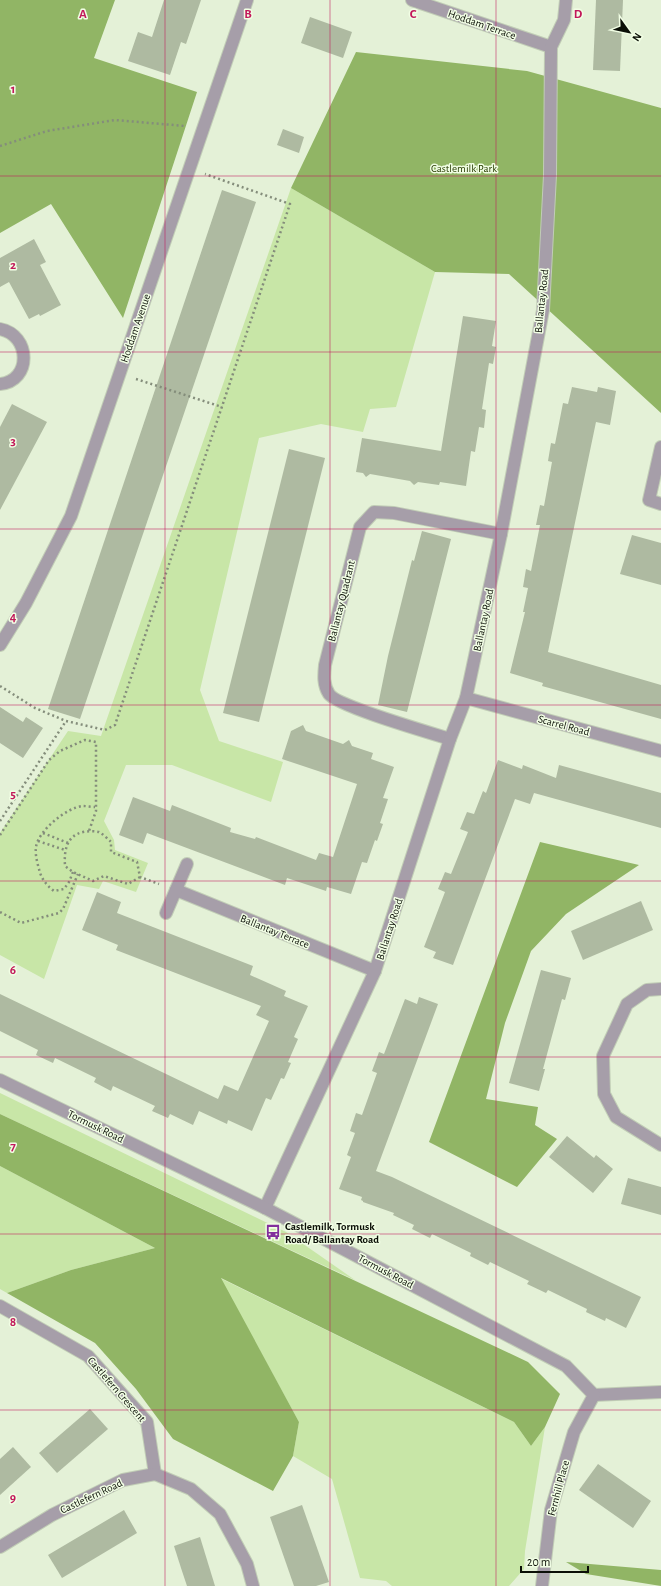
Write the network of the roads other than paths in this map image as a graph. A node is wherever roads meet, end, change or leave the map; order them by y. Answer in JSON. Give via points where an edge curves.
{"nodes":[{"id":1,"x":247,"y":0,"type":"edge"},
{"id":2,"x":412,"y":0,"type":"edge"},
{"id":3,"x":566,"y":0,"type":"edge"},
{"id":4,"x":551,"y":47,"type":"junction"},
{"id":5,"x":0,"y":329,"type":"edge"},
{"id":6,"x":0,"y":384,"type":"edge"},
{"id":7,"x":661,"y":447,"type":"edge"},
{"id":8,"x":661,"y":504,"type":"edge"},
{"id":9,"x":501,"y":534,"type":"junction"},
{"id":10,"x":0,"y":645,"type":"edge"},
{"id":11,"x":466,"y":698,"type":"junction"},
{"id":12,"x":450,"y":739,"type":"junction"},
{"id":13,"x":661,"y":751,"type":"edge"},
{"id":14,"x":187,"y":864,"type":"dead end"},
{"id":15,"x":176,"y":890,"type":"junction"},
{"id":16,"x":166,"y":913,"type":"dead end"},
{"id":17,"x":375,"y":971,"type":"junction"},
{"id":18,"x":661,"y":989,"type":"edge"},
{"id":19,"x":0,"y":1080,"type":"edge"},
{"id":20,"x":661,"y":1145,"type":"edge"},
{"id":21,"x":265,"y":1208,"type":"junction"},
{"id":22,"x":0,"y":1306,"type":"edge"},
{"id":23,"x":661,"y":1392,"type":"edge"},
{"id":24,"x":594,"y":1395,"type":"junction"},
{"id":25,"x":155,"y":1474,"type":"junction"},
{"id":26,"x":0,"y":1548,"type":"edge"},
{"id":27,"x":253,"y":1586,"type":"edge"},
{"id":28,"x":542,"y":1586,"type":"edge"}],
"edges":[{"from":1,"to":10,"type":"street","name":"Hoddam Avenue","via":[[71,516],[26,603]]},
{"from":2,"to":4,"type":"street","name":"Hoddam Terrace"},
{"from":3,"to":4,"type":"street","name":"Ballantay Road","via":[[564,20]]},
{"from":4,"to":9,"type":"street","name":"Ballantay Road","via":[[550,174],[543,310]]},
{"from":5,"to":6,"type":"street","via":[[13,334],[19,341],[24,358],[18,374],[12,380]]},
{"from":7,"to":8,"type":"street","via":[[649,500]]},
{"from":9,"to":11,"type":"street","name":"Ballantay Road"},
{"from":9,"to":12,"type":"street","name":"Ballantay Quadrant","via":[[394,513],[374,512],[360,527],[325,665],[324,681],[330,696],[351,707]]},
{"from":11,"to":12,"type":"street","name":"Ballantay Road"},
{"from":11,"to":13,"type":"street","name":"Scarrel Road"},
{"from":12,"to":17,"type":"street","name":"Ballantay Road"},
{"from":14,"to":15,"type":"street"},
{"from":15,"to":16,"type":"street"},
{"from":15,"to":17,"type":"street","name":"Ballantay Terrace"},
{"from":17,"to":21,"type":"street","name":"Ballantay Road"},
{"from":18,"to":20,"type":"street","via":[[647,990],[627,1004],[603,1056],[604,1094],[616,1117]]},
{"from":19,"to":21,"type":"street","name":"Tormusk Road"},
{"from":21,"to":24,"type":"street","name":"Tormusk Road","via":[[566,1366]]},
{"from":22,"to":25,"type":"street","name":"Castlefern Crescent","via":[[88,1356],[147,1422]]},
{"from":23,"to":24,"type":"street"},
{"from":24,"to":28,"type":"street","name":"Fernhill Place","via":[[574,1432],[551,1510]]},
{"from":25,"to":26,"type":"street","name":"Castlefern Road","via":[[123,1480],[52,1514]]},
{"from":25,"to":27,"type":"street","via":[[191,1489],[220,1514],[247,1564]]}]}
